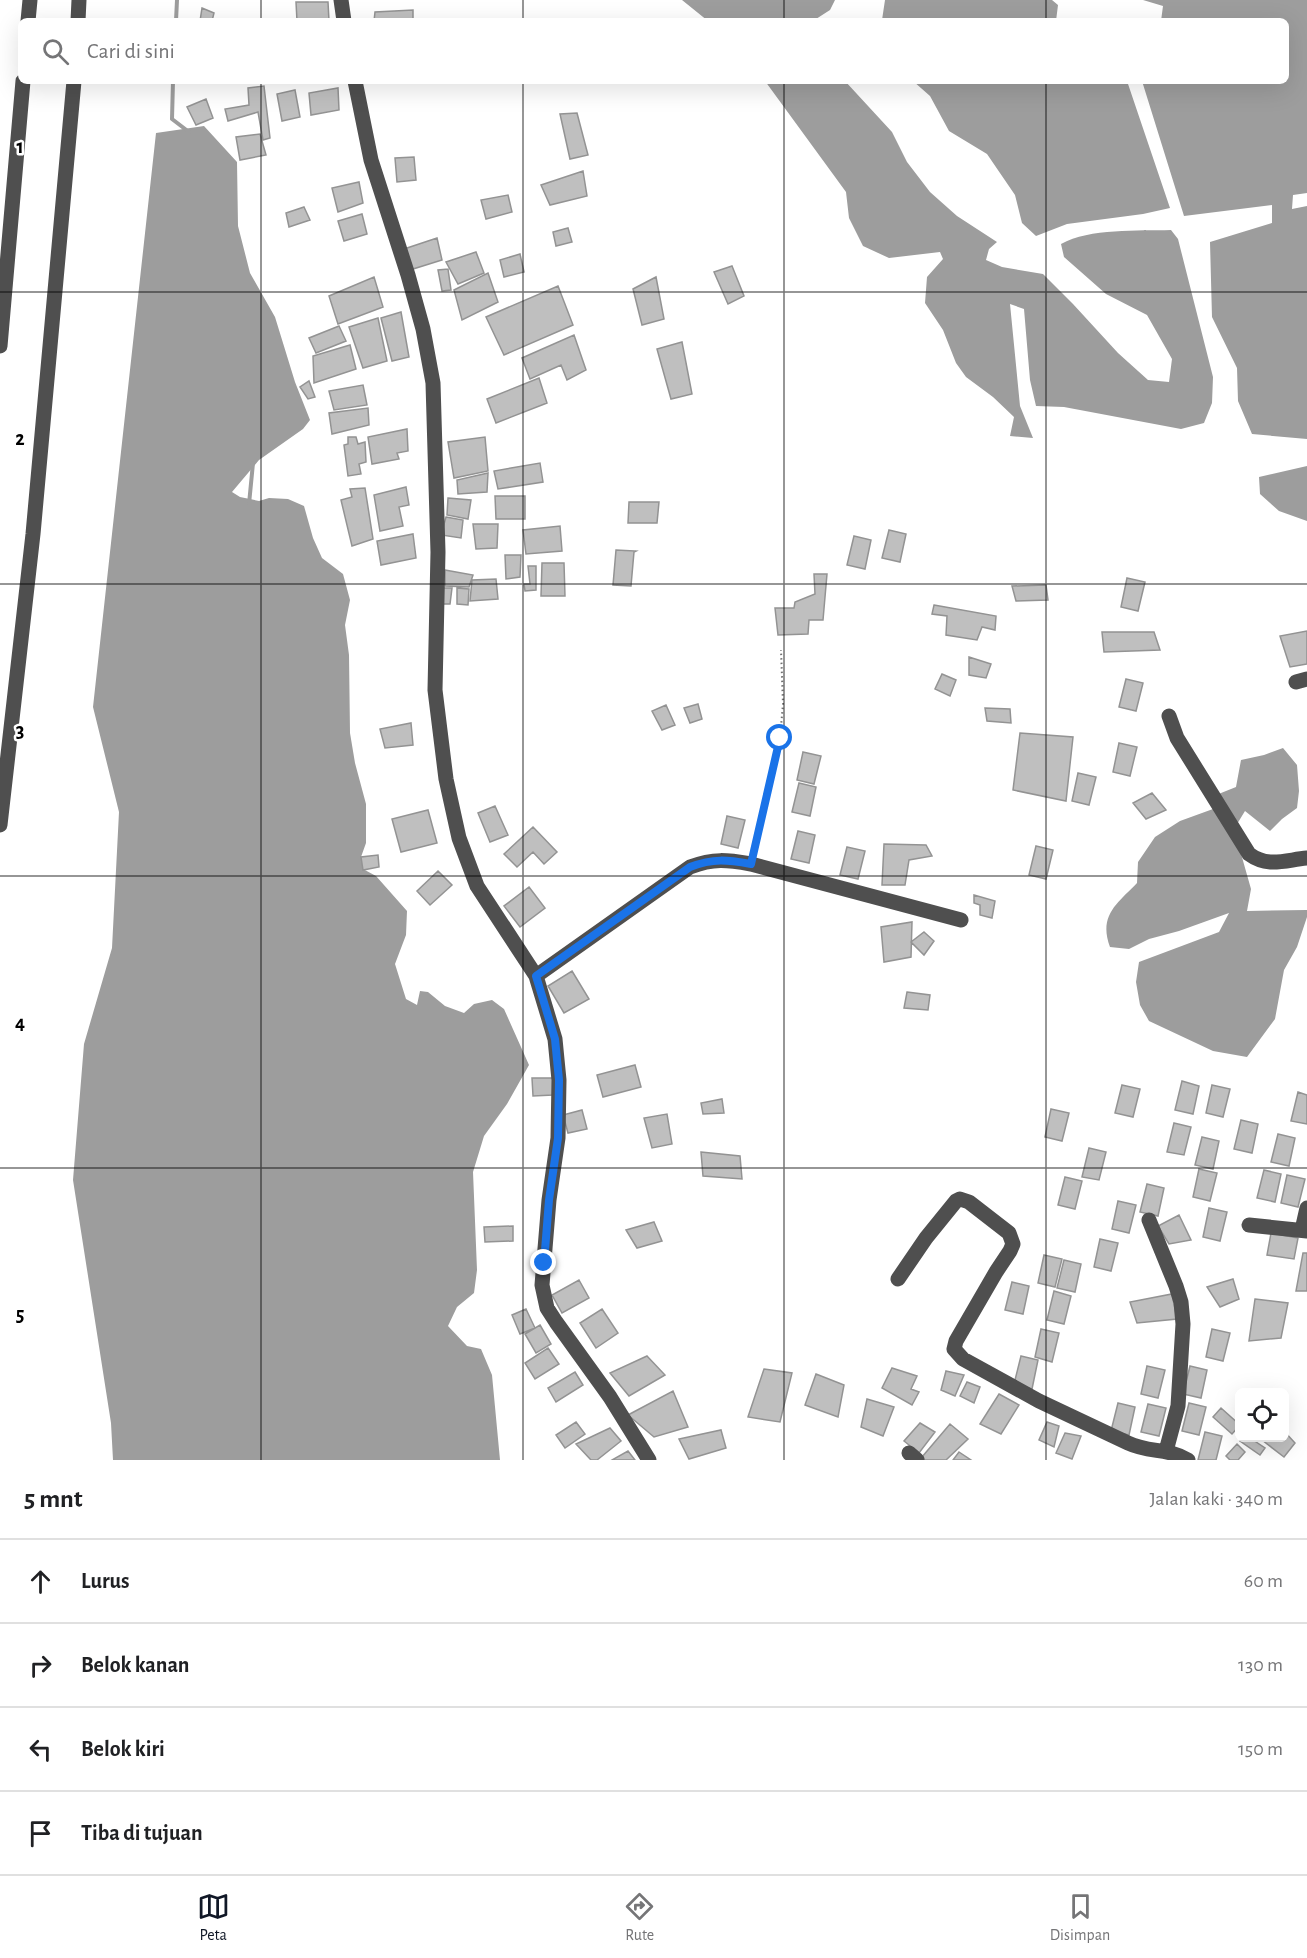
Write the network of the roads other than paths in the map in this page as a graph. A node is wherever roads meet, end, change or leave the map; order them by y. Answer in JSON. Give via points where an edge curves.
{"nodes":[{"id":1,"x":30,"y":0,"type":"edge"},
{"id":2,"x":79,"y":0,"type":"edge"},
{"id":3,"x":341,"y":0,"type":"edge"},
{"id":4,"x":28,"y":18,"type":"edge"},
{"id":5,"x":78,"y":18,"type":"edge"},
{"id":6,"x":344,"y":18,"type":"edge"},
{"id":7,"x":23,"y":84,"type":"edge"},
{"id":8,"x":74,"y":84,"type":"edge"},
{"id":9,"x":356,"y":84,"type":"edge"},
{"id":10,"x":0,"y":346,"type":"edge"},
{"id":11,"x":1169,"y":716,"type":"dead end"},
{"id":12,"x":0,"y":825,"type":"edge"},
{"id":13,"x":1307,"y":858,"type":"edge"},
{"id":14,"x":961,"y":920,"type":"dead end"},
{"id":15,"x":536,"y":976,"type":"junction"},
{"id":16,"x":1307,"y":1208,"type":"edge"},
{"id":17,"x":1149,"y":1221,"type":"dead end"},
{"id":18,"x":1249,"y":1225,"type":"dead end"},
{"id":19,"x":1304,"y":1230,"type":"edge"},
{"id":20,"x":898,"y":1279,"type":"dead end"},
{"id":21,"x":1166,"y":1451,"type":"junction"},
{"id":22,"x":649,"y":1460,"type":"edge"},
{"id":23,"x":1188,"y":1460,"type":"edge"}],
"edges":[{"from":1,"to":4,"type":"street"},
{"from":2,"to":5,"type":"street"},
{"from":3,"to":6,"type":"street"},
{"from":7,"to":10,"type":"street"},
{"from":8,"to":12,"type":"street","via":[[33,534]]},
{"from":9,"to":15,"type":"street","via":[[371,160],[408,274],[434,383],[438,552],[435,690],[446,779],[459,838],[477,886]]},
{"from":11,"to":13,"type":"street","via":[[1177,738],[1249,854],[1266,863]]},
{"from":14,"to":15,"type":"street","via":[[751,864],[705,861],[690,867]]},
{"from":15,"to":22,"type":"street","via":[[555,1039],[559,1080],[558,1138],[542,1286],[547,1308]]},
{"from":16,"to":19,"type":"street"},
{"from":17,"to":21,"type":"street","via":[[1176,1286],[1183,1324],[1178,1406]]},
{"from":18,"to":19,"type":"street"},
{"from":20,"to":21,"type":"street","via":[[956,1201],[969,1202],[1009,1233],[1013,1244],[954,1349],[963,1359],[1039,1401],[1140,1449]]},
{"from":21,"to":23,"type":"street"}]}
